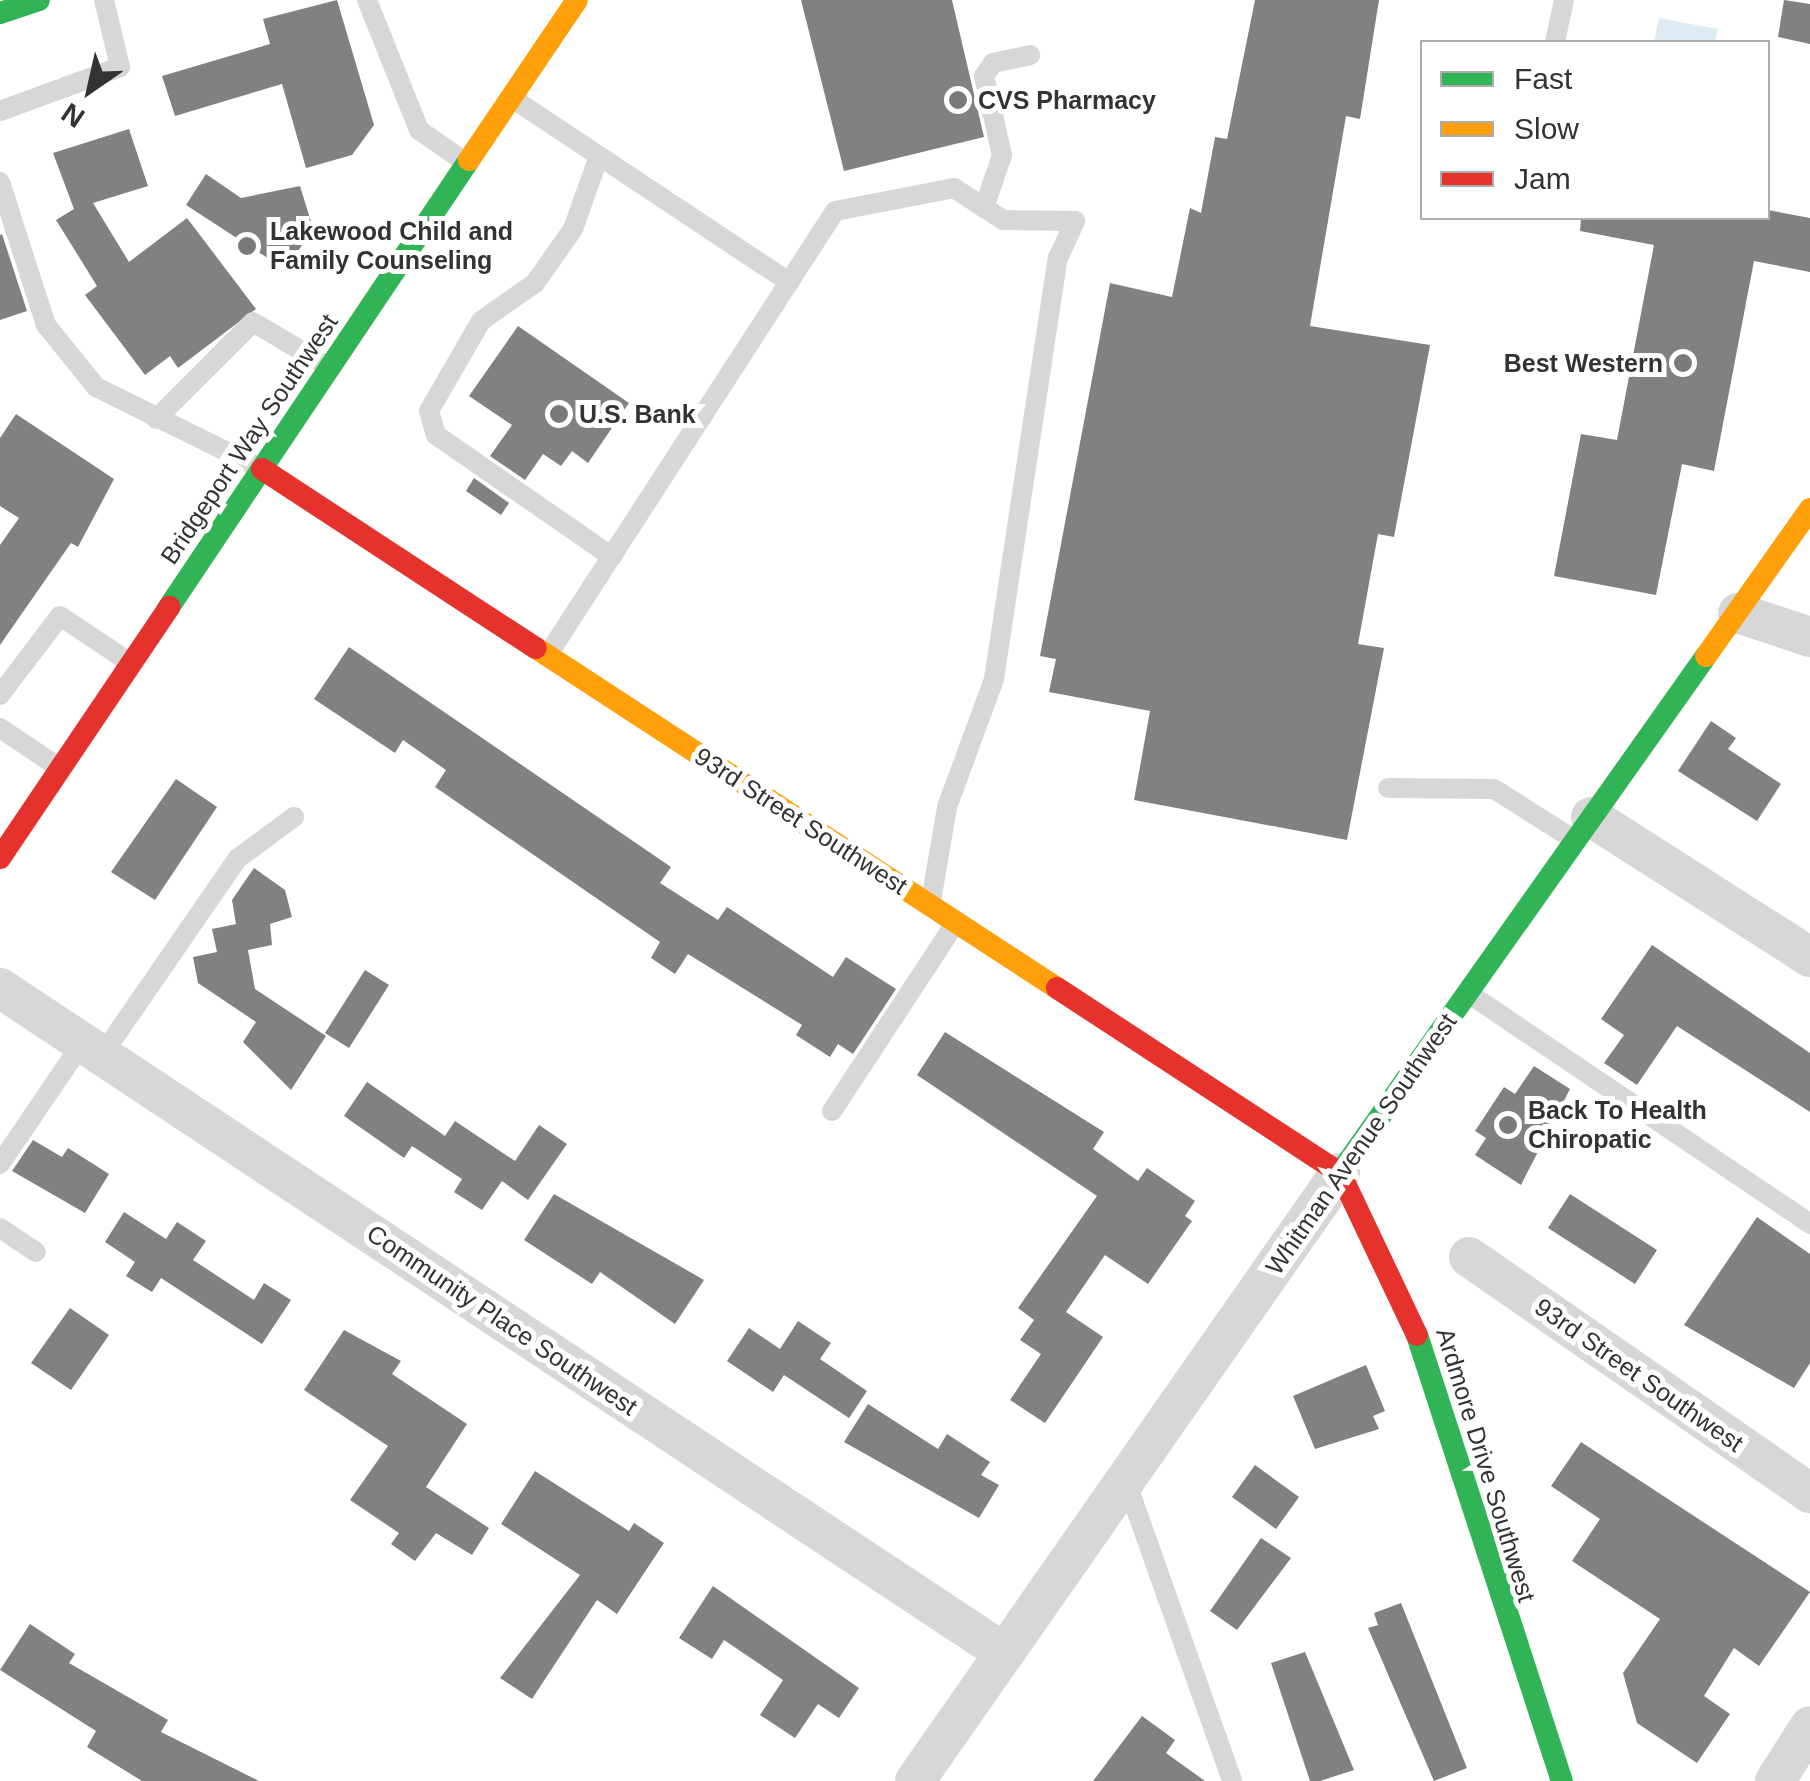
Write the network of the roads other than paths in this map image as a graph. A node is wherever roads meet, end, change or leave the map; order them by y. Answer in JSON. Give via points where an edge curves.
{"nodes":[{"id":1,"x":39,"y":0,"type":"edge"},
{"id":2,"x":104,"y":0,"type":"edge"},
{"id":3,"x":367,"y":0,"type":"edge"},
{"id":4,"x":576,"y":0,"type":"edge"},
{"id":5,"x":1564,"y":0,"type":"edge"},
{"id":6,"x":0,"y":13,"type":"edge"},
{"id":7,"x":530,"y":18,"type":"dead end"},
{"id":8,"x":1555,"y":40,"type":"edge"},
{"id":9,"x":1030,"y":56,"type":"dead end"},
{"id":10,"x":528,"y":72,"type":"junction"},
{"id":11,"x":512,"y":98,"type":"junction"},
{"id":12,"x":0,"y":111,"type":"edge"},
{"id":13,"x":599,"y":156,"type":"junction"},
{"id":14,"x":467,"y":163,"type":"junction"},
{"id":15,"x":0,"y":182,"type":"edge"},
{"id":16,"x":984,"y":208,"type":"junction"},
{"id":17,"x":789,"y":282,"type":"junction"},
{"id":18,"x":330,"y":367,"type":"junction"},
{"id":19,"x":156,"y":419,"type":"junction"},
{"id":20,"x":262,"y":469,"type":"junction"},
{"id":21,"x":1810,"y":508,"type":"edge"},
{"id":22,"x":612,"y":557,"type":"junction"},
{"id":23,"x":1738,"y":613,"type":"junction"},
{"id":24,"x":1810,"y":637,"type":"edge"},
{"id":25,"x":548,"y":656,"type":"junction"},
{"id":26,"x":131,"y":663,"type":"junction"},
{"id":27,"x":0,"y":695,"type":"edge"},
{"id":28,"x":0,"y":728,"type":"edge"},
{"id":29,"x":60,"y":768,"type":"junction"},
{"id":30,"x":1388,"y":788,"type":"dead end"},
{"id":31,"x":0,"y":805,"type":"edge"},
{"id":32,"x":294,"y":817,"type":"dead end"},
{"id":33,"x":25,"y":822,"type":"junction"},
{"id":34,"x":1583,"y":829,"type":"junction"},
{"id":35,"x":0,"y":858,"type":"edge"},
{"id":36,"x":930,"y":906,"type":"junction"},
{"id":37,"x":956,"y":922,"type":"junction"},
{"id":38,"x":1810,"y":958,"type":"edge"},
{"id":39,"x":0,"y":988,"type":"edge"},
{"id":40,"x":1467,"y":992,"type":"junction"},
{"id":41,"x":92,"y":1049,"type":"junction"},
{"id":42,"x":832,"y":1111,"type":"dead end"},
{"id":43,"x":0,"y":1164,"type":"edge"},
{"id":44,"x":1340,"y":1173,"type":"junction"},
{"id":45,"x":1810,"y":1224,"type":"edge"},
{"id":46,"x":0,"y":1228,"type":"edge"},
{"id":47,"x":36,"y":1252,"type":"dead end"},
{"id":48,"x":1469,"y":1257,"type":"dead end"},
{"id":49,"x":1125,"y":1479,"type":"junction"},
{"id":50,"x":1810,"y":1493,"type":"edge"},
{"id":51,"x":1003,"y":1652,"type":"junction"},
{"id":52,"x":915,"y":1781,"type":"edge"},
{"id":53,"x":1232,"y":1781,"type":"edge"},
{"id":54,"x":1562,"y":1781,"type":"edge"}],
"edges":[{"from":1,"to":6,"type":"street"},
{"from":2,"to":12,"type":"lane","via":[[120,67]]},
{"from":3,"to":14,"type":"lane","via":[[418,130]]},
{"from":4,"to":10,"type":"street","name":"Bridgeport Way Southwest"},
{"from":5,"to":8,"type":"lane"},
{"from":7,"to":10,"type":"street"},
{"from":9,"to":16,"type":"lane","via":[[992,63],[984,76],[1002,178]]},
{"from":10,"to":11,"type":"street","name":"Bridgeport Way Southwest"},
{"from":11,"to":13,"type":"lane"},
{"from":11,"to":14,"type":"street","name":"Bridgeport Way Southwest"},
{"from":13,"to":17,"type":"lane"},
{"from":13,"to":22,"type":"lane","via":[[573,229],[535,282],[481,321],[429,411],[436,435]]},
{"from":14,"to":18,"type":"street","name":"Bridgeport Way Southwest"},
{"from":15,"to":19,"type":"lane","via":[[46,324],[96,387]]},
{"from":16,"to":17,"type":"lane","via":[[954,188],[835,211]]},
{"from":16,"to":36,"type":"lane","via":[[1003,220],[1075,221],[1058,258],[994,679],[947,807]]},
{"from":17,"to":22,"type":"lane"},
{"from":18,"to":19,"type":"lane","via":[[253,322]]},
{"from":18,"to":20,"type":"street","name":"Bridgeport Way Southwest"},
{"from":19,"to":20,"type":"lane"},
{"from":20,"to":25,"type":"street","name":"93rd Street Southwest"},
{"from":20,"to":26,"type":"street","name":"Bridgeport Way Southwest"},
{"from":21,"to":23,"type":"street","name":"Whitman Avenue Southwest"},
{"from":22,"to":25,"type":"lane"},
{"from":23,"to":24,"type":"street"},
{"from":23,"to":34,"type":"street","name":"Whitman Avenue Southwest"},
{"from":25,"to":36,"type":"street","name":"93rd Street Southwest"},
{"from":26,"to":27,"type":"lane","via":[[60,616]]},
{"from":26,"to":29,"type":"street","name":"Bridgeport Way Southwest"},
{"from":28,"to":29,"type":"lane"},
{"from":29,"to":33,"type":"street","name":"Bridgeport Way Southwest"},
{"from":30,"to":34,"type":"lane","via":[[1494,789]]},
{"from":31,"to":33,"type":"lane"},
{"from":32,"to":41,"type":"lane","via":[[237,859]]},
{"from":33,"to":35,"type":"street","name":"Bridgeport Way Southwest"},
{"from":34,"to":38,"type":"street"},
{"from":34,"to":40,"type":"street","name":"Whitman Avenue Southwest"},
{"from":36,"to":37,"type":"street","name":"93rd Street Southwest"},
{"from":37,"to":42,"type":"lane"},
{"from":37,"to":44,"type":"street","name":"93rd Street Southwest"},
{"from":39,"to":41,"type":"street","name":"Community Place Southwest"},
{"from":40,"to":44,"type":"street","name":"Whitman Avenue Southwest"},
{"from":40,"to":45,"type":"lane"},
{"from":41,"to":43,"type":"lane"},
{"from":41,"to":51,"type":"street","name":"Community Place Southwest"},
{"from":44,"to":49,"type":"street","name":"Whitman Avenue Southwest"},
{"from":44,"to":54,"type":"street","name":"Ardmore Drive Southwest","via":[[1411,1317]]},
{"from":46,"to":47,"type":"lane"},
{"from":48,"to":50,"type":"street","name":"93rd Street Southwest"},
{"from":49,"to":51,"type":"street","name":"Whitman Avenue Southwest"},
{"from":49,"to":53,"type":"lane"},
{"from":51,"to":52,"type":"street","name":"Whitman Avenue Southwest"}]}
